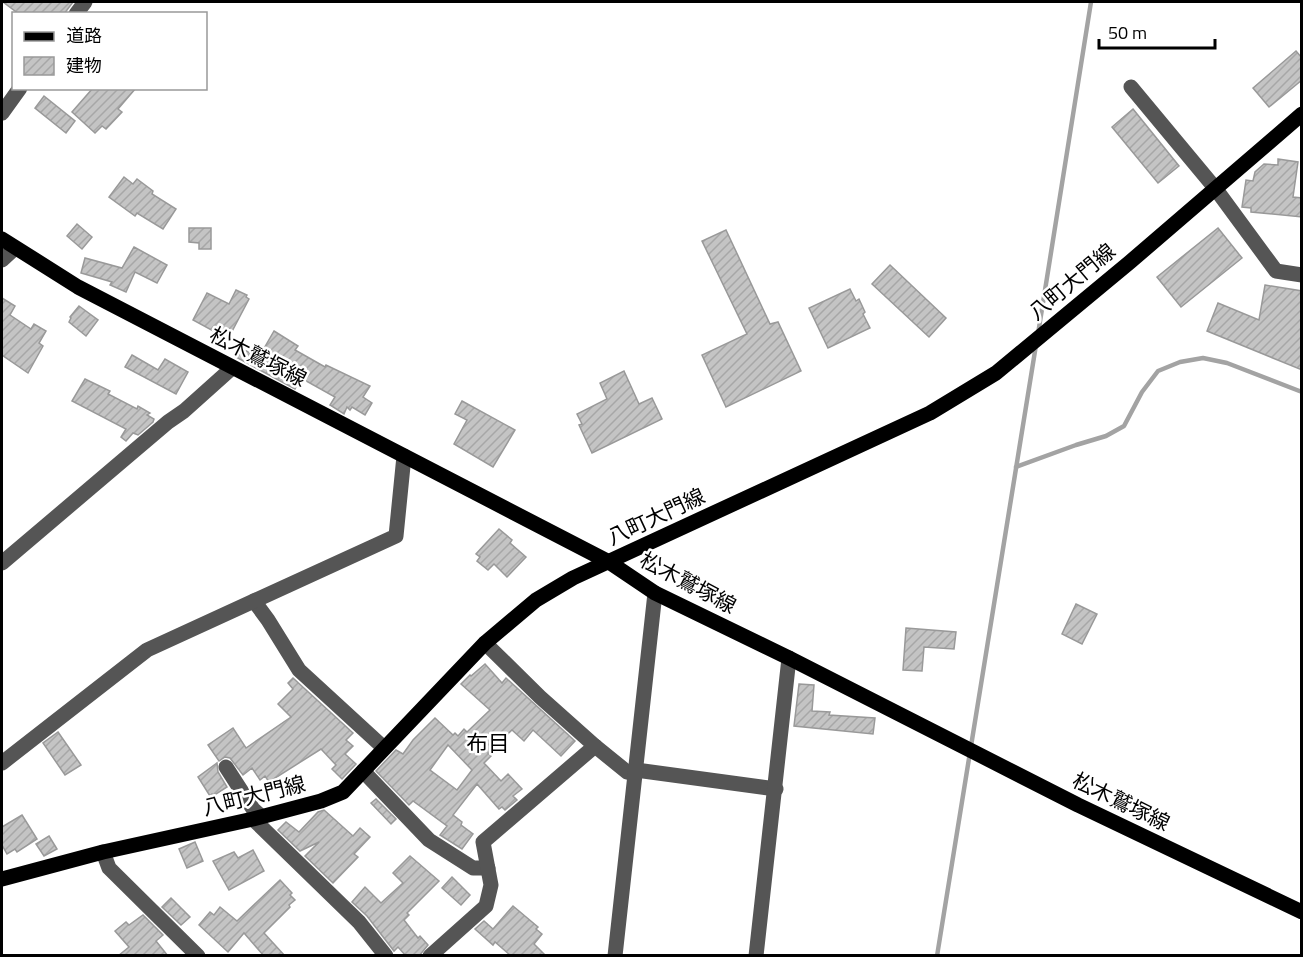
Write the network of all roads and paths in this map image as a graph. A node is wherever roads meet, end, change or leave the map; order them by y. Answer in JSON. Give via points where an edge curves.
{"nodes":[{"id":1,"x":1131,"y":87,"type":"dead end"},
{"id":2,"x":18,"y":90,"type":"edge"},
{"id":3,"x":2,"y":112,"type":"edge"},
{"id":4,"x":1302,"y":114,"type":"edge"},
{"id":5,"x":1215,"y":188,"type":"junction"},
{"id":6,"x":2,"y":239,"type":"edge"},
{"id":7,"x":15,"y":248,"type":"junction"},
{"id":8,"x":2,"y":260,"type":"edge"},
{"id":9,"x":1302,"y":275,"type":"edge"},
{"id":10,"x":232,"y":368,"type":"junction"},
{"id":11,"x":404,"y":456,"type":"junction"},
{"id":12,"x":609,"y":562,"type":"junction"},
{"id":13,"x":2,"y":563,"type":"edge"},
{"id":14,"x":655,"y":593,"type":"junction"},
{"id":15,"x":254,"y":601,"type":"junction"},
{"id":16,"x":485,"y":643,"type":"junction"},
{"id":17,"x":789,"y":658,"type":"junction"},
{"id":18,"x":595,"y":746,"type":"junction"},
{"id":19,"x":384,"y":748,"type":"junction"},
{"id":20,"x":2,"y":763,"type":"edge"},
{"id":21,"x":226,"y":766,"type":"dead end"},
{"id":22,"x":363,"y":771,"type":"junction"},
{"id":23,"x":636,"y":772,"type":"junction"},
{"id":24,"x":776,"y":789,"type":"junction"},
{"id":25,"x":258,"y":818,"type":"junction"},
{"id":26,"x":103,"y":852,"type":"junction"},
{"id":27,"x":488,"y":868,"type":"junction"},
{"id":28,"x":2,"y":879,"type":"edge"},
{"id":29,"x":1302,"y":912,"type":"edge"},
{"id":30,"x":198,"y":956,"type":"edge"},
{"id":31,"x":386,"y":956,"type":"edge"},
{"id":32,"x":430,"y":956,"type":"edge"},
{"id":33,"x":615,"y":956,"type":"edge"},
{"id":34,"x":756,"y":956,"type":"edge"}],
"edges":[{"from":1,"to":5,"type":"street"},
{"from":2,"to":3,"type":"street"},
{"from":4,"to":5,"type":"main road","name":"八町大門線"},
{"from":5,"to":9,"type":"street","via":[[1276,271]]},
{"from":5,"to":12,"type":"main road","name":"八町大門線","via":[[996,373],[930,413]]},
{"from":6,"to":7,"type":"main road","name":"松木鷲塚線"},
{"from":7,"to":8,"type":"street"},
{"from":7,"to":10,"type":"main road","name":"松木鷲塚線","via":[[78,287]]},
{"from":10,"to":11,"type":"main road","name":"松木鷲塚線"},
{"from":10,"to":13,"type":"street"},
{"from":11,"to":12,"type":"main road","name":"松木鷲塚線"},
{"from":11,"to":15,"type":"street","via":[[396,536]]},
{"from":12,"to":14,"type":"main road","name":"松木鷲塚線"},
{"from":12,"to":16,"type":"main road","name":"八町大門線","via":[[536,600]]},
{"from":14,"to":17,"type":"main road","name":"松木鷲塚線"},
{"from":14,"to":23,"type":"street"},
{"from":15,"to":19,"type":"street","via":[[299,670]]},
{"from":15,"to":20,"type":"street","via":[[147,651]]},
{"from":16,"to":18,"type":"street"},
{"from":16,"to":19,"type":"main road","name":"八町大門線"},
{"from":17,"to":24,"type":"street"},
{"from":17,"to":29,"type":"main road","name":"松木鷲塚線","via":[[1078,805]]},
{"from":18,"to":23,"type":"street","via":[[627,772]]},
{"from":18,"to":27,"type":"street","via":[[483,842]]},
{"from":19,"to":22,"type":"main road","name":"八町大門線"},
{"from":21,"to":25,"type":"street"},
{"from":22,"to":25,"type":"main road","name":"八町大門線","via":[[343,792]]},
{"from":22,"to":27,"type":"street","via":[[429,840],[473,868]]},
{"from":23,"to":24,"type":"street"},
{"from":23,"to":33,"type":"street"},
{"from":24,"to":34,"type":"street"},
{"from":25,"to":26,"type":"main road","name":"八町大門線"},
{"from":25,"to":31,"type":"street","via":[[359,922]]},
{"from":26,"to":28,"type":"main road","name":"八町大門線"},
{"from":26,"to":30,"type":"street","via":[[109,868]]},
{"from":27,"to":32,"type":"street","via":[[486,906]]}]}
